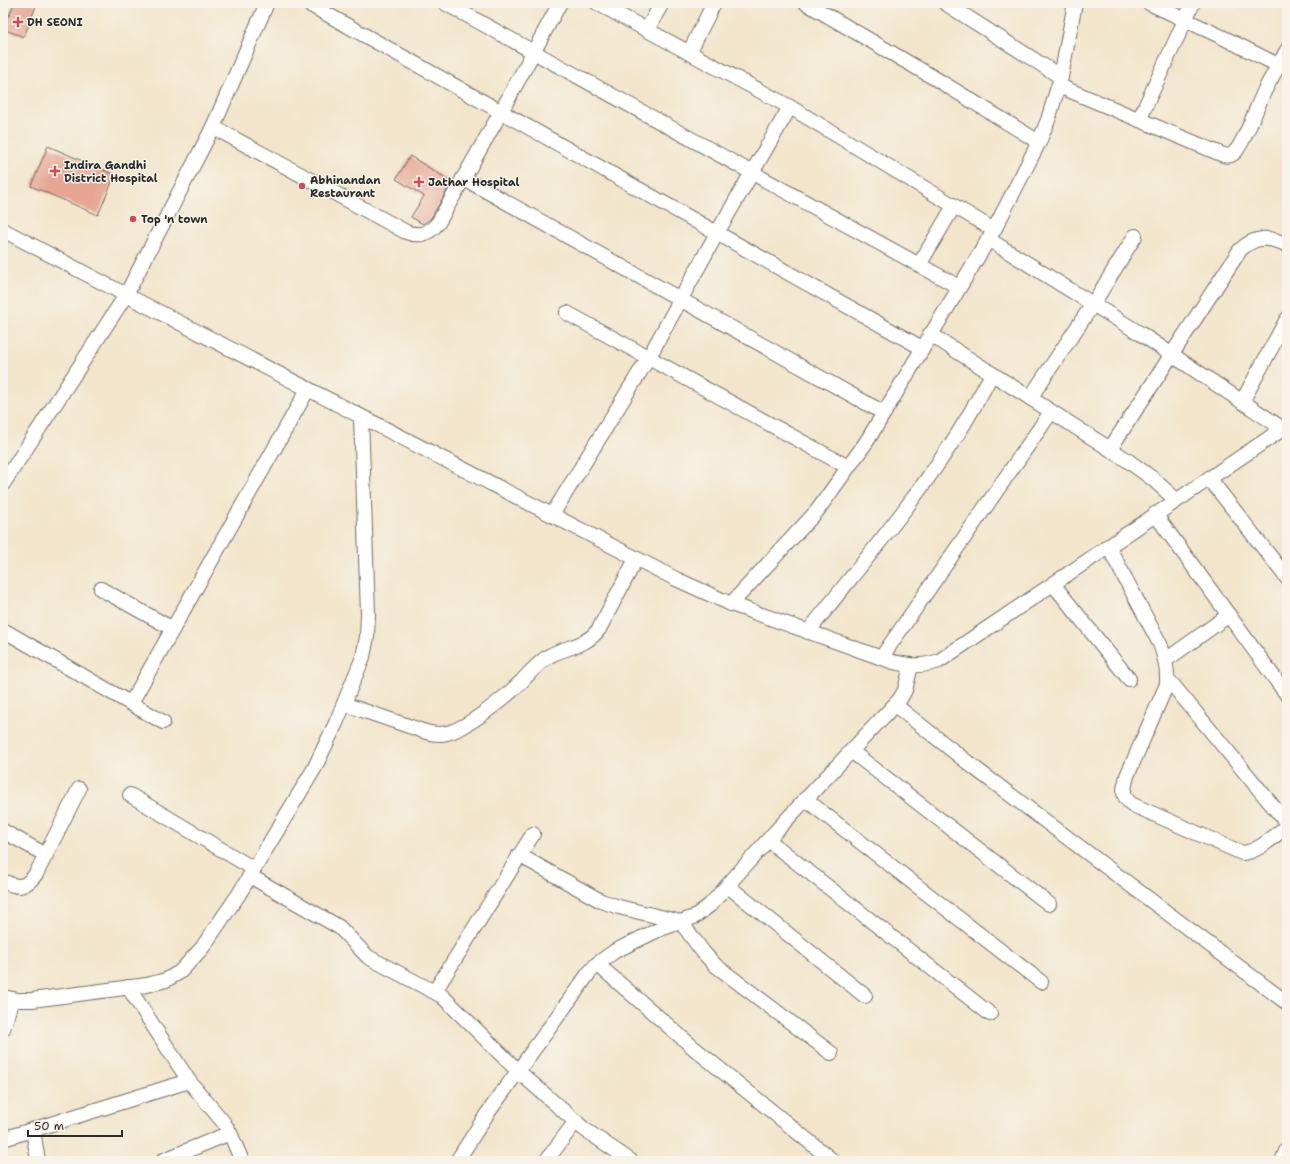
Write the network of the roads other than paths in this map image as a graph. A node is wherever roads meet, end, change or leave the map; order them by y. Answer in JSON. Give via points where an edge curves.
{"nodes":[{"id":1,"x":267,"y":3,"type":"edge"},
{"id":2,"x":307,"y":3,"type":"edge"},
{"id":3,"x":445,"y":3,"type":"edge"},
{"id":4,"x":560,"y":3,"type":"edge"},
{"id":5,"x":597,"y":3,"type":"edge"},
{"id":6,"x":662,"y":3,"type":"edge"},
{"id":7,"x":714,"y":3,"type":"edge"},
{"id":8,"x":806,"y":3,"type":"edge"},
{"id":9,"x":945,"y":3,"type":"edge"},
{"id":10,"x":1075,"y":3,"type":"edge"},
{"id":11,"x":1149,"y":3,"type":"edge"},
{"id":12,"x":1193,"y":3,"type":"edge"},
{"id":13,"x":1185,"y":19,"type":"junction"},
{"id":14,"x":647,"y":30,"type":"junction"},
{"id":15,"x":1287,"y":50,"type":"edge"},
{"id":16,"x":534,"y":52,"type":"junction"},
{"id":17,"x":689,"y":53,"type":"junction"},
{"id":18,"x":1278,"y":65,"type":"junction"},
{"id":19,"x":1060,"y":82,"type":"junction"},
{"id":20,"x":790,"y":107,"type":"junction"},
{"id":21,"x":501,"y":112,"type":"junction"},
{"id":22,"x":1139,"y":120,"type":"junction"},
{"id":23,"x":213,"y":127,"type":"junction"},
{"id":24,"x":1039,"y":142,"type":"junction"},
{"id":25,"x":752,"y":173,"type":"junction"},
{"id":26,"x":463,"y":178,"type":"junction"},
{"id":27,"x":954,"y":206,"type":"junction"},
{"id":28,"x":3,"y":230,"type":"edge"},
{"id":29,"x":717,"y":234,"type":"junction"},
{"id":30,"x":991,"y":235,"type":"junction"},
{"id":31,"x":1135,"y":236,"type":"dead end"},
{"id":32,"x":1287,"y":245,"type":"edge"},
{"id":33,"x":919,"y":265,"type":"junction"},
{"id":34,"x":959,"y":287,"type":"junction"},
{"id":35,"x":126,"y":295,"type":"junction"},
{"id":36,"x":682,"y":300,"type":"junction"},
{"id":37,"x":1093,"y":304,"type":"junction"},
{"id":38,"x":567,"y":313,"type":"dead end"},
{"id":39,"x":1287,"y":319,"type":"edge"},
{"id":40,"x":930,"y":334,"type":"junction"},
{"id":41,"x":922,"y":348,"type":"junction"},
{"id":42,"x":1172,"y":355,"type":"junction"},
{"id":43,"x":649,"y":357,"type":"junction"},
{"id":44,"x":992,"y":374,"type":"junction"},
{"id":45,"x":308,"y":389,"type":"junction"},
{"id":46,"x":1030,"y":398,"type":"junction"},
{"id":47,"x":1242,"y":402,"type":"junction"},
{"id":48,"x":1051,"y":412,"type":"junction"},
{"id":49,"x":884,"y":413,"type":"junction"},
{"id":50,"x":361,"y":417,"type":"junction"},
{"id":51,"x":1285,"y":428,"type":"edge"},
{"id":52,"x":1110,"y":449,"type":"junction"},
{"id":53,"x":848,"y":467,"type":"junction"},
{"id":54,"x":1209,"y":478,"type":"junction"},
{"id":55,"x":3,"y":484,"type":"edge"},
{"id":56,"x":1176,"y":500,"type":"junction"},
{"id":57,"x":1155,"y":514,"type":"junction"},
{"id":58,"x":552,"y":515,"type":"junction"},
{"id":59,"x":1108,"y":546,"type":"junction"},
{"id":60,"x":636,"y":559,"type":"junction"},
{"id":61,"x":1287,"y":578,"type":"edge"},
{"id":62,"x":1052,"y":584,"type":"junction"},
{"id":63,"x":101,"y":589,"type":"dead end"},
{"id":64,"x":731,"y":604,"type":"junction"},
{"id":65,"x":1228,"y":615,"type":"junction"},
{"id":66,"x":3,"y":630,"type":"edge"},
{"id":67,"x":172,"y":630,"type":"junction"},
{"id":68,"x":808,"y":632,"type":"junction"},
{"id":69,"x":881,"y":658,"type":"junction"},
{"id":70,"x":1166,"y":660,"type":"junction"},
{"id":71,"x":911,"y":666,"type":"junction"},
{"id":72,"x":1167,"y":678,"type":"junction"},
{"id":73,"x":1129,"y":679,"type":"dead end"},
{"id":74,"x":1287,"y":695,"type":"edge"},
{"id":75,"x":131,"y":703,"type":"junction"},
{"id":76,"x":344,"y":704,"type":"junction"},
{"id":77,"x":895,"y":704,"type":"junction"},
{"id":78,"x":163,"y":722,"type":"dead end"},
{"id":79,"x":851,"y":751,"type":"junction"},
{"id":80,"x":79,"y":789,"type":"dead end"},
{"id":81,"x":130,"y":795,"type":"dead end"},
{"id":82,"x":805,"y":800,"type":"junction"},
{"id":83,"x":1287,"y":824,"type":"edge"},
{"id":84,"x":3,"y":831,"type":"edge"},
{"id":85,"x":533,"y":834,"type":"dead end"},
{"id":86,"x":768,"y":840,"type":"junction"},
{"id":87,"x":46,"y":855,"type":"junction"},
{"id":88,"x":519,"y":855,"type":"junction"},
{"id":89,"x":252,"y":872,"type":"junction"},
{"id":90,"x":3,"y":881,"type":"edge"},
{"id":91,"x":728,"y":886,"type":"junction"},
{"id":92,"x":1049,"y":904,"type":"dead end"},
{"id":93,"x":681,"y":922,"type":"junction"},
{"id":94,"x":597,"y":964,"type":"junction"},
{"id":95,"x":1040,"y":982,"type":"dead end"},
{"id":96,"x":128,"y":987,"type":"junction"},
{"id":97,"x":435,"y":991,"type":"junction"},
{"id":98,"x":865,"y":996,"type":"dead end"},
{"id":99,"x":7,"y":998,"type":"edge"},
{"id":100,"x":1287,"y":1003,"type":"edge"},
{"id":101,"x":990,"y":1014,"type":"dead end"},
{"id":102,"x":3,"y":1029,"type":"edge"},
{"id":103,"x":831,"y":1053,"type":"dead end"},
{"id":104,"x":518,"y":1071,"type":"junction"},
{"id":105,"x":189,"y":1081,"type":"junction"},
{"id":106,"x":576,"y":1121,"type":"junction"},
{"id":107,"x":33,"y":1130,"type":"junction"},
{"id":108,"x":230,"y":1133,"type":"junction"},
{"id":109,"x":3,"y":1139,"type":"edge"},
{"id":110,"x":1287,"y":1149,"type":"edge"},
{"id":111,"x":38,"y":1161,"type":"edge"},
{"id":112,"x":162,"y":1161,"type":"edge"},
{"id":113,"x":242,"y":1161,"type":"edge"},
{"id":114,"x":457,"y":1161,"type":"edge"},
{"id":115,"x":546,"y":1161,"type":"edge"},
{"id":116,"x":631,"y":1161,"type":"edge"},
{"id":117,"x":833,"y":1161,"type":"edge"},
{"id":118,"x":1282,"y":1161,"type":"edge"}],
"edges":[{"from":1,"to":23,"type":"street"},
{"from":2,"to":21,"type":"street"},
{"from":3,"to":16,"type":"street"},
{"from":4,"to":16,"type":"street"},
{"from":5,"to":14,"type":"street"},
{"from":6,"to":14,"type":"street"},
{"from":7,"to":17,"type":"street"},
{"from":8,"to":24,"type":"street"},
{"from":9,"to":19,"type":"street"},
{"from":10,"to":19,"type":"street"},
{"from":11,"to":13,"type":"street"},
{"from":12,"to":13,"type":"street"},
{"from":13,"to":18,"type":"street"},
{"from":13,"to":22,"type":"street"},
{"from":14,"to":17,"type":"street"},
{"from":15,"to":18,"type":"street"},
{"from":16,"to":21,"type":"street"},
{"from":16,"to":25,"type":"street"},
{"from":17,"to":20,"type":"street"},
{"from":18,"to":22,"type":"street","via":[[1242,142],[1232,155],[1221,154]]},
{"from":19,"to":22,"type":"street"},
{"from":19,"to":24,"type":"street"},
{"from":20,"to":25,"type":"street"},
{"from":20,"to":27,"type":"street"},
{"from":21,"to":26,"type":"street"},
{"from":21,"to":29,"type":"street"},
{"from":23,"to":26,"type":"street","via":[[412,234],[422,234],[433,228]]},
{"from":23,"to":35,"type":"street"},
{"from":24,"to":30,"type":"street"},
{"from":25,"to":29,"type":"street"},
{"from":25,"to":33,"type":"street"},
{"from":26,"to":36,"type":"street"},
{"from":27,"to":30,"type":"street"},
{"from":27,"to":33,"type":"street"},
{"from":28,"to":35,"type":"street"},
{"from":29,"to":36,"type":"street"},
{"from":29,"to":41,"type":"street"},
{"from":30,"to":34,"type":"street"},
{"from":30,"to":37,"type":"street"},
{"from":31,"to":37,"type":"street"},
{"from":32,"to":42,"type":"street","via":[[1262,238],[1240,250]]},
{"from":33,"to":34,"type":"street"},
{"from":34,"to":40,"type":"street"},
{"from":35,"to":45,"type":"street"},
{"from":35,"to":55,"type":"street"},
{"from":36,"to":43,"type":"street"},
{"from":36,"to":49,"type":"street"},
{"from":37,"to":42,"type":"street"},
{"from":37,"to":46,"type":"street"},
{"from":38,"to":43,"type":"street"},
{"from":39,"to":47,"type":"street"},
{"from":40,"to":41,"type":"street"},
{"from":40,"to":44,"type":"street"},
{"from":41,"to":49,"type":"street"},
{"from":42,"to":47,"type":"street"},
{"from":42,"to":52,"type":"street"},
{"from":43,"to":53,"type":"street"},
{"from":43,"to":58,"type":"street"},
{"from":44,"to":46,"type":"street"},
{"from":44,"to":68,"type":"street","via":[[943,457]]},
{"from":45,"to":50,"type":"street"},
{"from":45,"to":67,"type":"street"},
{"from":46,"to":48,"type":"street"},
{"from":47,"to":51,"type":"street"},
{"from":48,"to":52,"type":"street"},
{"from":48,"to":69,"type":"street"},
{"from":49,"to":53,"type":"street"},
{"from":50,"to":58,"type":"street"},
{"from":50,"to":76,"type":"street","via":[[367,637],[363,657]]},
{"from":51,"to":54,"type":"street"},
{"from":52,"to":56,"type":"street","via":[[1141,470]]},
{"from":53,"to":64,"type":"street","via":[[817,511]]},
{"from":54,"to":56,"type":"street"},
{"from":54,"to":61,"type":"street"},
{"from":56,"to":57,"type":"street"},
{"from":57,"to":59,"type":"street"},
{"from":57,"to":65,"type":"street"},
{"from":58,"to":60,"type":"street"},
{"from":59,"to":62,"type":"street"},
{"from":59,"to":70,"type":"street"},
{"from":60,"to":64,"type":"street"},
{"from":60,"to":76,"type":"street","via":[[593,637],[548,657],[503,698],[457,730],[446,734],[426,732]]},
{"from":62,"to":71,"type":"street","via":[[939,661]]},
{"from":62,"to":73,"type":"street"},
{"from":63,"to":67,"type":"street"},
{"from":64,"to":68,"type":"street"},
{"from":65,"to":70,"type":"street"},
{"from":65,"to":74,"type":"street"},
{"from":66,"to":75,"type":"street"},
{"from":67,"to":75,"type":"street"},
{"from":68,"to":69,"type":"street"},
{"from":69,"to":71,"type":"street"},
{"from":70,"to":72,"type":"street"},
{"from":71,"to":77,"type":"street","via":[[904,690]]},
{"from":72,"to":83,"type":"street"},
{"from":72,"to":83,"type":"street","via":[[1124,788],[1124,796],[1128,802],[1242,853],[1257,848]]},
{"from":75,"to":78,"type":"street"},
{"from":76,"to":89,"type":"street","via":[[314,769]]},
{"from":77,"to":79,"type":"street"},
{"from":77,"to":100,"type":"street","via":[[995,783]]},
{"from":79,"to":82,"type":"street"},
{"from":79,"to":92,"type":"street"},
{"from":80,"to":87,"type":"street"},
{"from":81,"to":89,"type":"street"},
{"from":82,"to":86,"type":"street"},
{"from":82,"to":95,"type":"street"},
{"from":84,"to":87,"type":"street"},
{"from":85,"to":88,"type":"street"},
{"from":86,"to":91,"type":"street"},
{"from":86,"to":101,"type":"street"},
{"from":87,"to":90,"type":"street","via":[[36,874],[26,885],[16,886]]},
{"from":88,"to":93,"type":"street","via":[[601,901]]},
{"from":88,"to":97,"type":"street"},
{"from":89,"to":96,"type":"street","via":[[202,948],[180,972],[166,980]]},
{"from":89,"to":97,"type":"street","via":[[339,927],[368,956]]},
{"from":91,"to":93,"type":"street","via":[[702,912]]},
{"from":91,"to":98,"type":"street"},
{"from":93,"to":94,"type":"street","via":[[634,941]]},
{"from":93,"to":103,"type":"street","via":[[715,965]]},
{"from":94,"to":104,"type":"street"},
{"from":94,"to":117,"type":"street","via":[[695,1049]]},
{"from":96,"to":99,"type":"street","via":[[32,1000]]},
{"from":96,"to":105,"type":"street"},
{"from":97,"to":104,"type":"street"},
{"from":99,"to":102,"type":"street"},
{"from":104,"to":106,"type":"street"},
{"from":104,"to":114,"type":"street"},
{"from":105,"to":107,"type":"street"},
{"from":105,"to":108,"type":"street"},
{"from":106,"to":115,"type":"street"},
{"from":106,"to":116,"type":"street"},
{"from":107,"to":109,"type":"street"},
{"from":107,"to":111,"type":"street"},
{"from":108,"to":112,"type":"street"},
{"from":108,"to":113,"type":"street"},
{"from":110,"to":118,"type":"street"}]}
